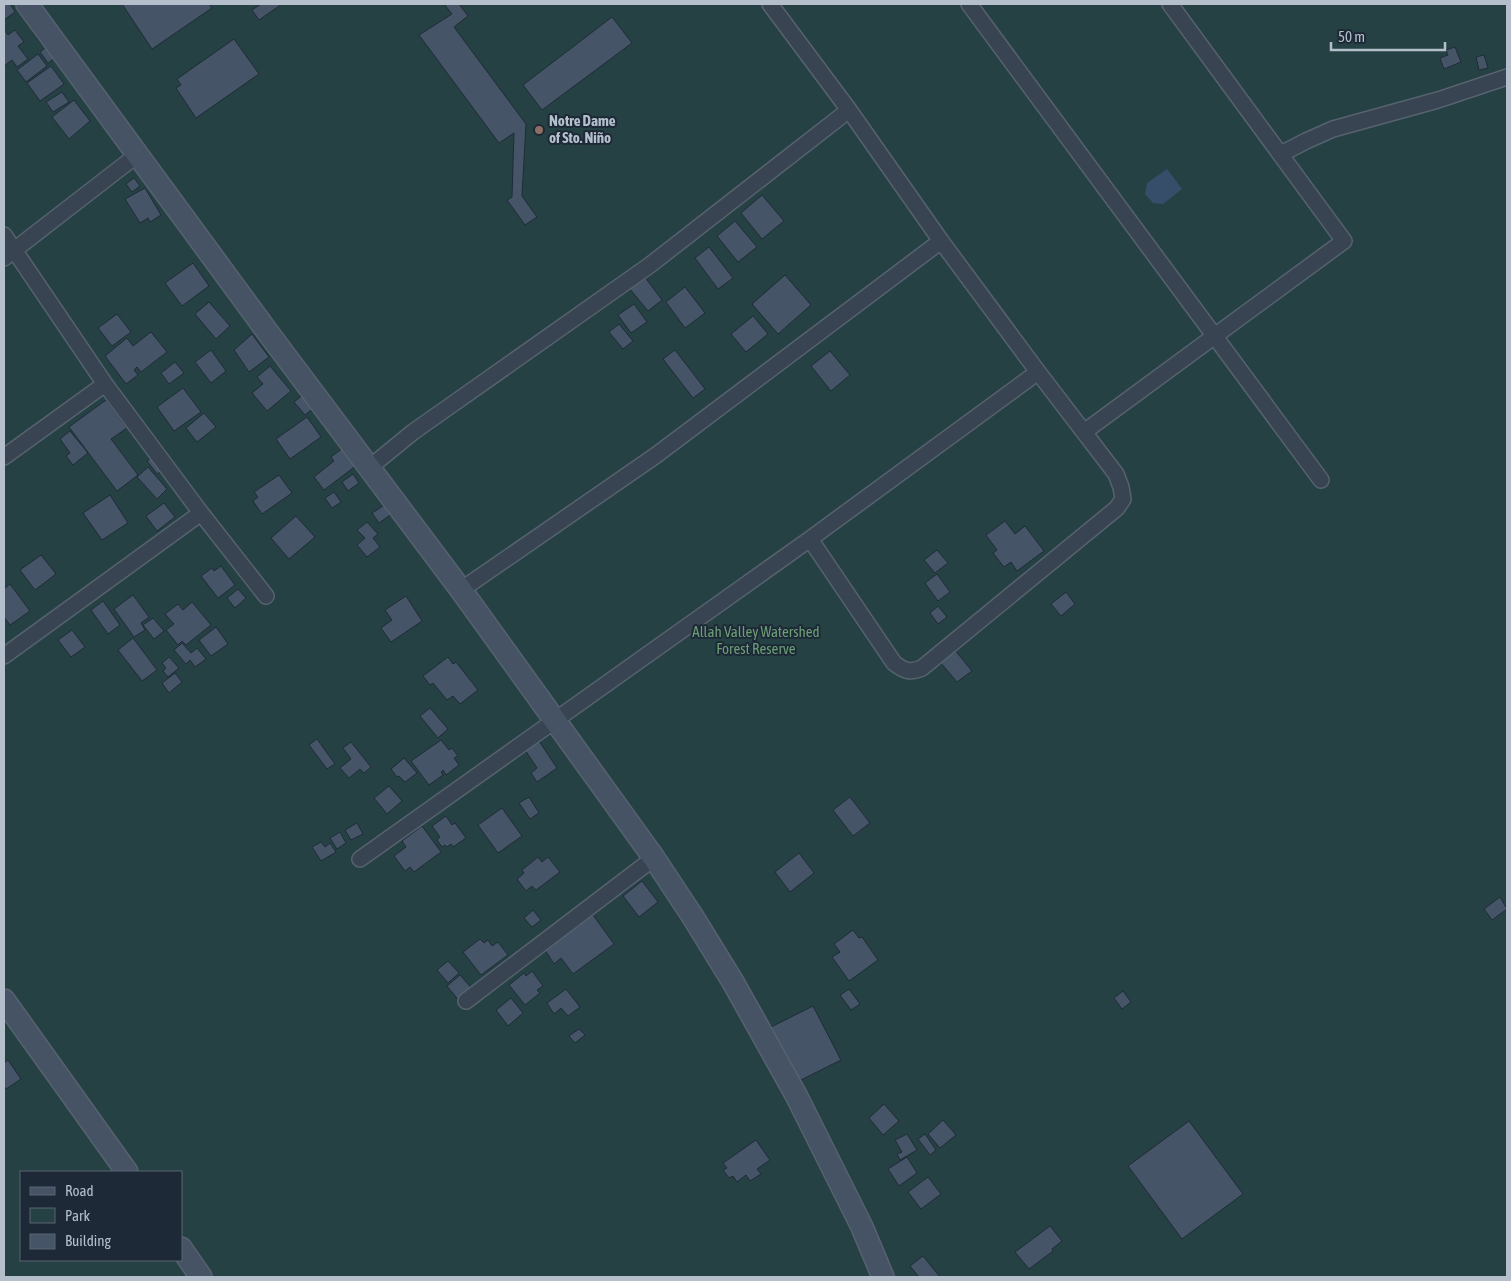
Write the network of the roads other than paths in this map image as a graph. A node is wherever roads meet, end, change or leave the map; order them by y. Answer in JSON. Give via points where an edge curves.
{"nodes":[{"id":1,"x":27,"y":4,"type":"edge"},
{"id":2,"x":770,"y":4,"type":"edge"},
{"id":3,"x":969,"y":4,"type":"edge"},
{"id":4,"x":1170,"y":4,"type":"edge"},
{"id":5,"x":1507,"y":77,"type":"edge"},
{"id":6,"x":849,"y":110,"type":"junction"},
{"id":7,"x":1281,"y":154,"type":"junction"},
{"id":8,"x":138,"y":155,"type":"junction"},
{"id":9,"x":4,"y":235,"type":"edge"},
{"id":10,"x":941,"y":241,"type":"junction"},
{"id":11,"x":9,"y":254,"type":"edge"},
{"id":12,"x":1214,"y":337,"type":"junction"},
{"id":13,"x":1038,"y":372,"type":"junction"},
{"id":14,"x":105,"y":384,"type":"junction"},
{"id":15,"x":1084,"y":432,"type":"junction"},
{"id":16,"x":4,"y":457,"type":"edge"},
{"id":17,"x":369,"y":468,"type":"junction"},
{"id":18,"x":1321,"y":480,"type":"dead end"},
{"id":19,"x":201,"y":514,"type":"junction"},
{"id":20,"x":810,"y":539,"type":"junction"},
{"id":21,"x":461,"y":590,"type":"junction"},
{"id":22,"x":266,"y":596,"type":"dead end"},
{"id":23,"x":4,"y":656,"type":"edge"},
{"id":24,"x":555,"y":721,"type":"junction"},
{"id":25,"x":654,"y":858,"type":"junction"},
{"id":26,"x":360,"y":859,"type":"dead end"},
{"id":27,"x":4,"y":1000,"type":"edge"},
{"id":28,"x":466,"y":1001,"type":"dead end"},
{"id":29,"x":126,"y":1171,"type":"edge"},
{"id":30,"x":182,"y":1249,"type":"edge"},
{"id":31,"x":201,"y":1277,"type":"edge"},
{"id":32,"x":884,"y":1277,"type":"edge"}],
"edges":[{"from":1,"to":8,"type":"street"},
{"from":2,"to":6,"type":"street"},
{"from":3,"to":12,"type":"street"},
{"from":4,"to":7,"type":"street"},
{"from":5,"to":7,"type":"street","via":[[1333,129]]},
{"from":6,"to":10,"type":"street"},
{"from":6,"to":17,"type":"street","via":[[650,265],[413,432]]},
{"from":7,"to":12,"type":"street","via":[[1344,241]]},
{"from":8,"to":11,"type":"street"},
{"from":8,"to":17,"type":"street"},
{"from":9,"to":11,"type":"street"},
{"from":10,"to":13,"type":"street"},
{"from":10,"to":21,"type":"street","via":[[655,456]]},
{"from":11,"to":14,"type":"street"},
{"from":12,"to":15,"type":"street"},
{"from":12,"to":18,"type":"street"},
{"from":13,"to":15,"type":"street"},
{"from":13,"to":20,"type":"street"},
{"from":14,"to":16,"type":"street"},
{"from":14,"to":19,"type":"street"},
{"from":15,"to":20,"type":"street","via":[[1116,474],[1123,499],[1117,508],[922,668],[912,672],[894,663]]},
{"from":17,"to":21,"type":"street"},
{"from":19,"to":22,"type":"street"},
{"from":19,"to":23,"type":"street"},
{"from":20,"to":24,"type":"street"},
{"from":21,"to":24,"type":"street"},
{"from":24,"to":25,"type":"street"},
{"from":24,"to":26,"type":"street"},
{"from":25,"to":28,"type":"street"},
{"from":25,"to":32,"type":"street","via":[[728,974],[796,1095]]},
{"from":27,"to":29,"type":"street"},
{"from":30,"to":31,"type":"street"}]}
